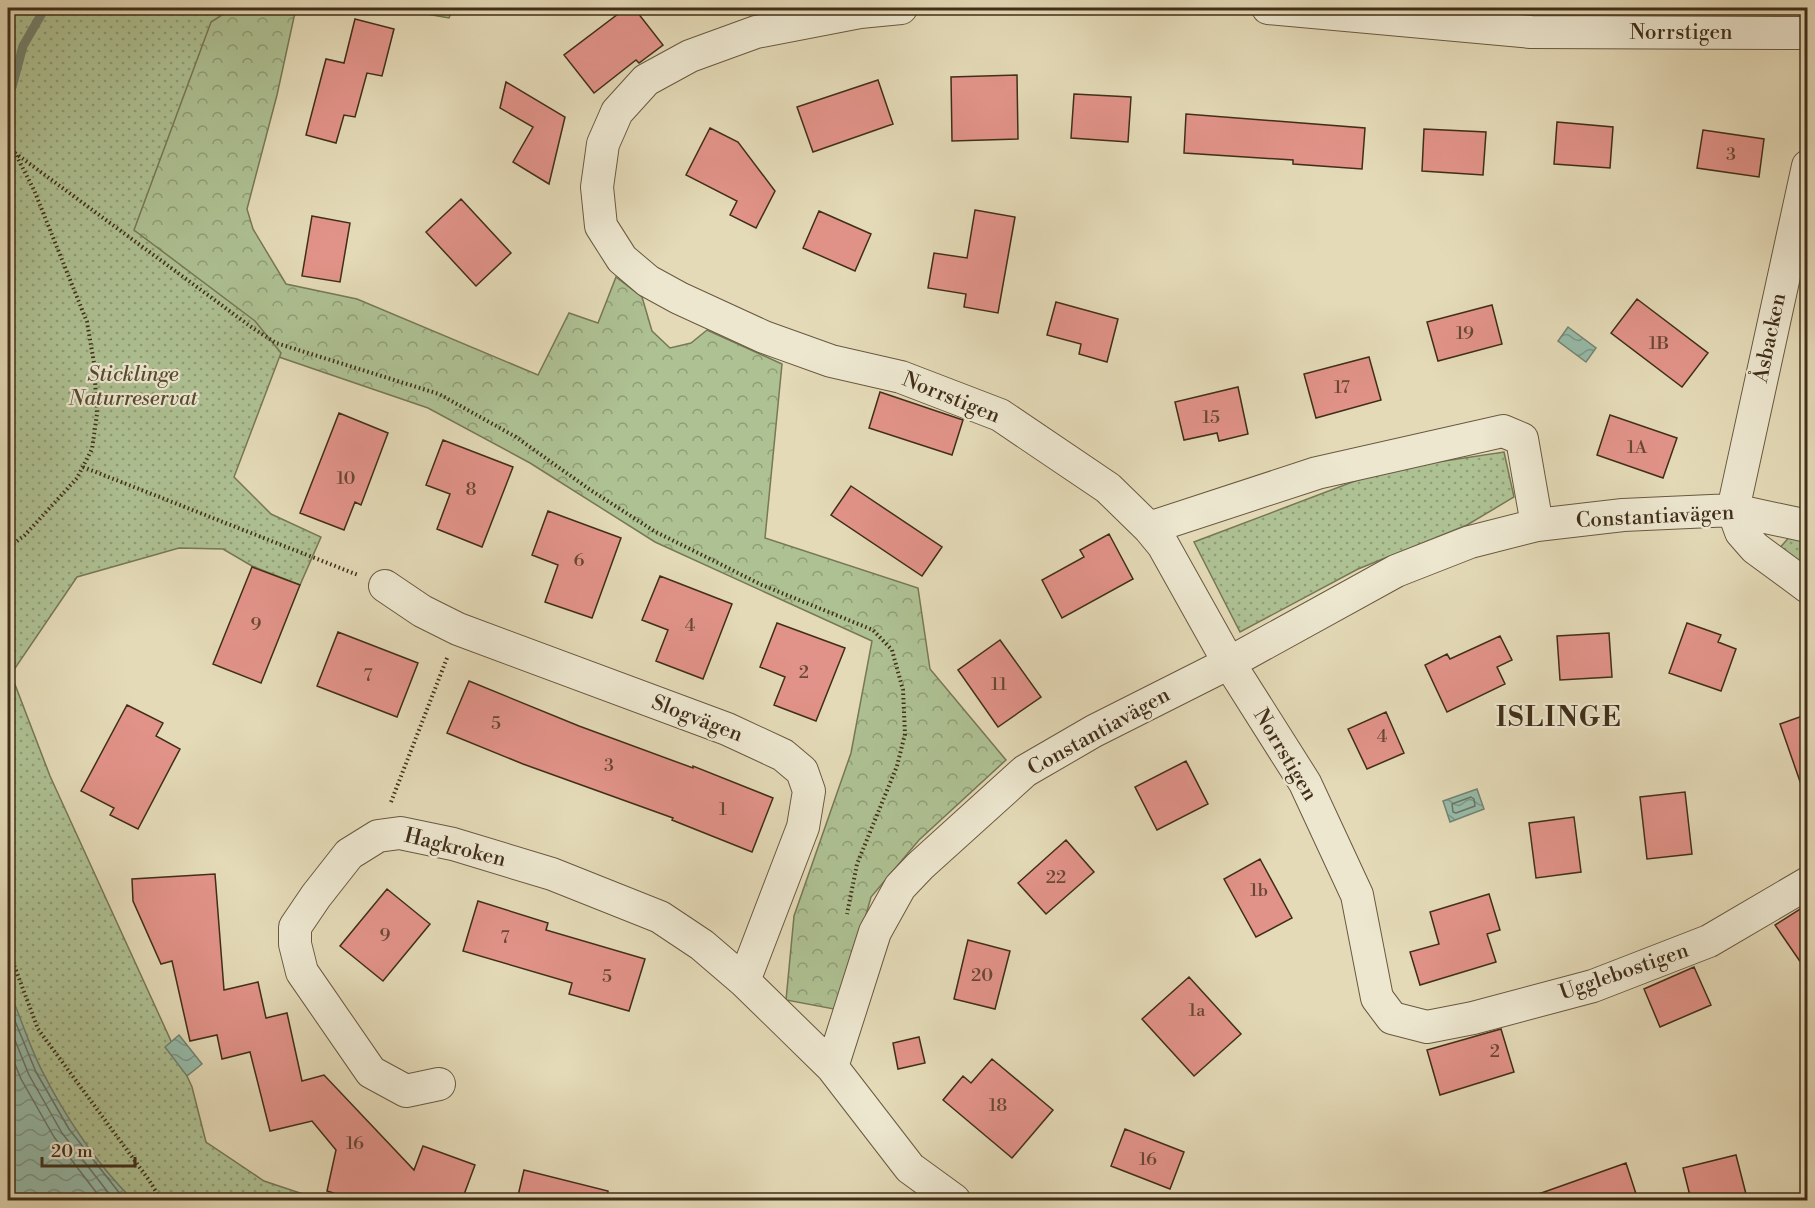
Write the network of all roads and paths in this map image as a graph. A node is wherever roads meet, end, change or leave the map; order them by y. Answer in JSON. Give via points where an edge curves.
{"nodes":[{"id":1,"x":901,"y":8,"type":"edge"},
{"id":2,"x":1268,"y":8,"type":"edge"},
{"id":3,"x":1808,"y":33,"type":"edge"},
{"id":4,"x":8,"y":145,"type":"edge"},
{"id":5,"x":15,"y":153,"type":"junction"},
{"id":6,"x":1808,"y":166,"type":"edge"},
{"id":7,"x":82,"y":467,"type":"junction"},
{"id":8,"x":1733,"y":510,"type":"junction"},
{"id":9,"x":1537,"y":525,"type":"junction"},
{"id":10,"x":1808,"y":526,"type":"edge"},
{"id":11,"x":1149,"y":528,"type":"junction"},
{"id":12,"x":8,"y":548,"type":"edge"},
{"id":13,"x":385,"y":586,"type":"joint"},
{"id":14,"x":1808,"y":587,"type":"edge"},
{"id":15,"x":458,"y":629,"type":"junction"},
{"id":16,"x":1229,"y":663,"type":"junction"},
{"id":17,"x":378,"y":836,"type":"junction"},
{"id":18,"x":1808,"y":883,"type":"edge"},
{"id":19,"x":845,"y":922,"type":"dead end"},
{"id":20,"x":8,"y":949,"type":"edge"},
{"id":21,"x":744,"y":981,"type":"junction"},
{"id":22,"x":1427,"y":1027,"type":"joint"},
{"id":23,"x":832,"y":1067,"type":"junction"},
{"id":24,"x":439,"y":1084,"type":"dead end"},
{"id":25,"x":161,"y":1200,"type":"edge"},
{"id":26,"x":954,"y":1200,"type":"edge"}],
"edges":[{"from":1,"to":11,"type":"street","name":"Norrstigen","via":[[756,32],[690,56],[646,80],[617,112],[603,144],[597,187],[601,226],[622,259],[648,281],[679,298],[764,338],[831,361],[901,377],[1000,415],[1108,488]]},
{"from":2,"to":3,"type":"street","name":"Norrstigen","via":[[1531,32]]},
{"from":4,"to":5,"type":"path"},
{"from":5,"to":7,"type":"path","via":[[87,322],[97,414],[92,449]]},
{"from":5,"to":19,"type":"path","via":[[276,343],[439,393],[516,437],[654,531],[762,585],[873,630],[892,650],[903,690],[905,734],[897,766],[857,864]]},
{"from":6,"to":8,"type":"street","name":"Åsbacken"},
{"from":7,"to":12,"type":"path","via":[[77,478],[25,535]]},
{"from":7,"to":13,"type":"path"},
{"from":8,"to":9,"type":"street","name":"Constantiavägen","via":[[1623,515]]},
{"from":8,"to":10,"type":"street","name":"Constantiavägen"},
{"from":8,"to":14,"type":"street","via":[[1741,532],[1755,548]]},
{"from":9,"to":11,"type":"street","via":[[1522,439],[1503,431],[1317,473]]},
{"from":9,"to":16,"type":"street","name":"Constantiavägen","via":[[1470,542],[1396,571]]},
{"from":11,"to":16,"type":"street","name":"Norrstigen","via":[[1163,545]]},
{"from":13,"to":15,"type":"street","name":"Slogvägen"},
{"from":15,"to":17,"type":"path"},
{"from":15,"to":21,"type":"street","name":"Slogvägen","via":[[727,729],[783,755],[802,771],[809,791],[803,827]]},
{"from":16,"to":22,"type":"street","name":"Norrstigen","via":[[1305,783],[1356,895],[1377,998],[1392,1018]]},
{"from":16,"to":23,"type":"street","name":"Constantiavägen","via":[[1094,731],[1025,771],[920,866],[900,887],[875,932]]},
{"from":17,"to":21,"type":"street","name":"Hagkroken","via":[[400,833],[453,844],[563,878],[660,917],[702,945]]},
{"from":17,"to":24,"type":"street","name":"Hagkroken","via":[[349,855],[316,896],[295,927],[294,944],[302,972],[371,1072],[406,1090]]},
{"from":18,"to":22,"type":"street","name":"Ugglebostigen","via":[[1709,941],[1593,986]]},
{"from":20,"to":25,"type":"path","via":[[38,1029]]},
{"from":21,"to":23,"type":"street","name":"Hagkroken"},
{"from":23,"to":26,"type":"street","via":[[910,1168]]}]}
